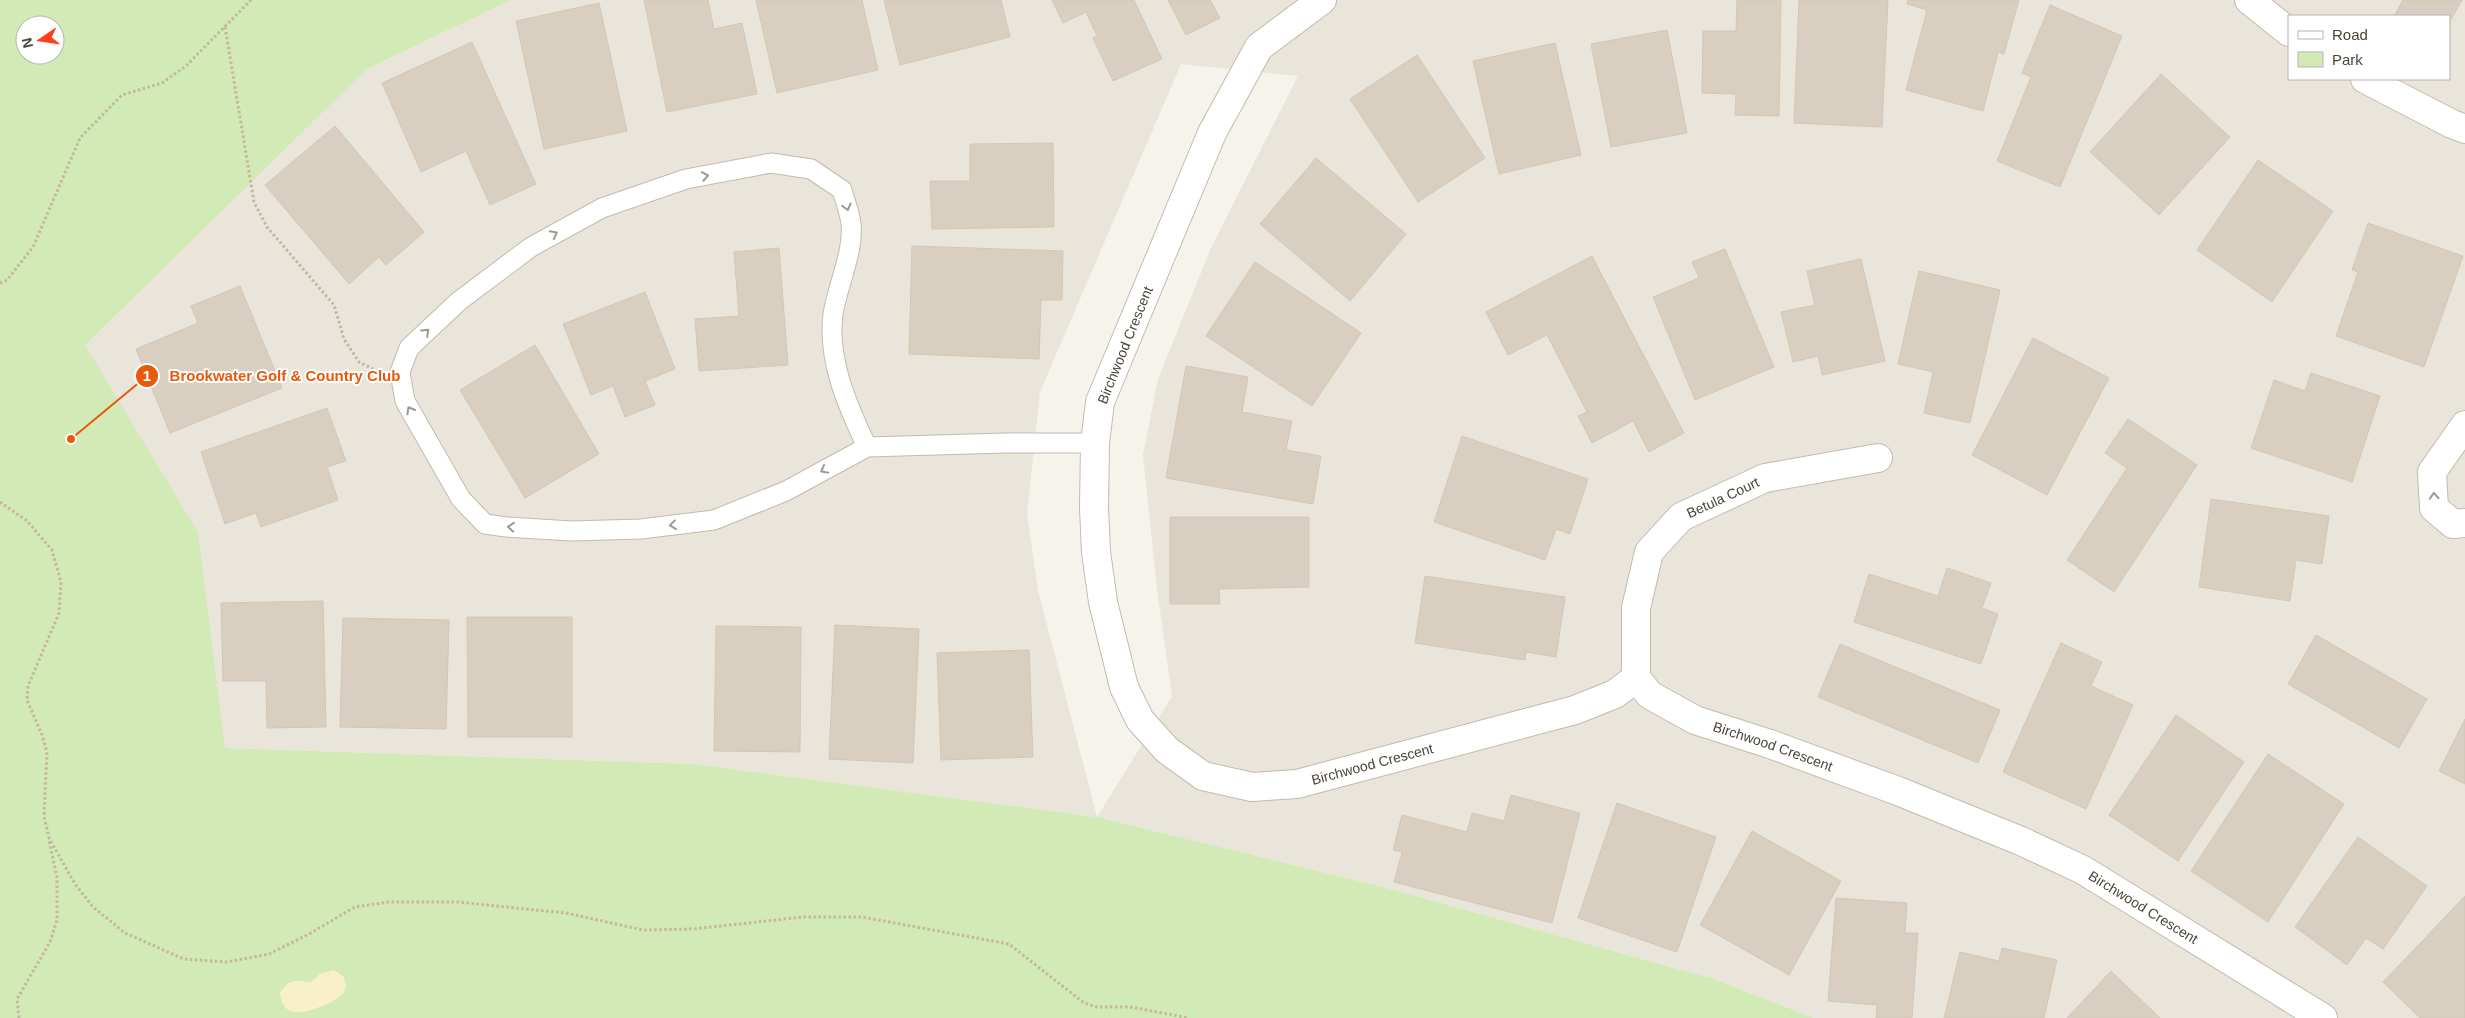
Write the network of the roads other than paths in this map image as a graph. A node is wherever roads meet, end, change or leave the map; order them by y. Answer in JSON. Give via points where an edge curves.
{"nodes":[{"id":1,"x":1322,"y":0,"type":"edge"},
{"id":2,"x":2249,"y":0,"type":"edge"},
{"id":3,"x":2288,"y":31,"type":"edge"},
{"id":4,"x":2367,"y":80,"type":"edge"},
{"id":5,"x":2465,"y":129,"type":"edge"},
{"id":6,"x":2465,"y":426,"type":"edge"},
{"id":7,"x":1095,"y":443,"type":"junction"},
{"id":8,"x":867,"y":447,"type":"junction"},
{"id":9,"x":1878,"y":458,"type":"dead end"},
{"id":10,"x":2465,"y":523,"type":"edge"},
{"id":11,"x":1636,"y":678,"type":"junction"},
{"id":12,"x":2323,"y":1018,"type":"edge"}],
"edges":[{"from":1,"to":7,"type":"street","name":"Birchwood Crescent","via":[[1259,47],[1212,133],[1100,402]]},
{"from":2,"to":3,"type":"street"},
{"from":4,"to":5,"type":"street"},
{"from":10,"to":6,"type":"street","one_way":true,"via":[[2453,524],[2434,508],[2432,472]]},
{"from":7,"to":8,"type":"lane"},
{"from":7,"to":11,"type":"street","name":"Birchwood Crescent","via":[[1096,552],[1103,602],[1124,687],[1140,720],[1167,750],[1203,776],[1252,787],[1297,784],[1575,710],[1614,694]]},
{"from":8,"to":8,"type":"lane","one_way":true,"via":[[786,491],[714,520],[641,529],[572,530],[485,524],[461,499],[405,401],[400,372],[409,348],[459,301],[531,247],[602,208],[686,179],[771,163],[811,169],[842,190],[851,224],[845,272],[833,315],[834,358],[847,406]]},
{"from":9,"to":11,"type":"street","name":"Betula Court","via":[[1765,478],[1681,517],[1649,552],[1636,608]]},
{"from":11,"to":12,"type":"street","name":"Birchwood Crescent","via":[[1650,695],[1695,720],[1898,791],[2083,870]]}]}
